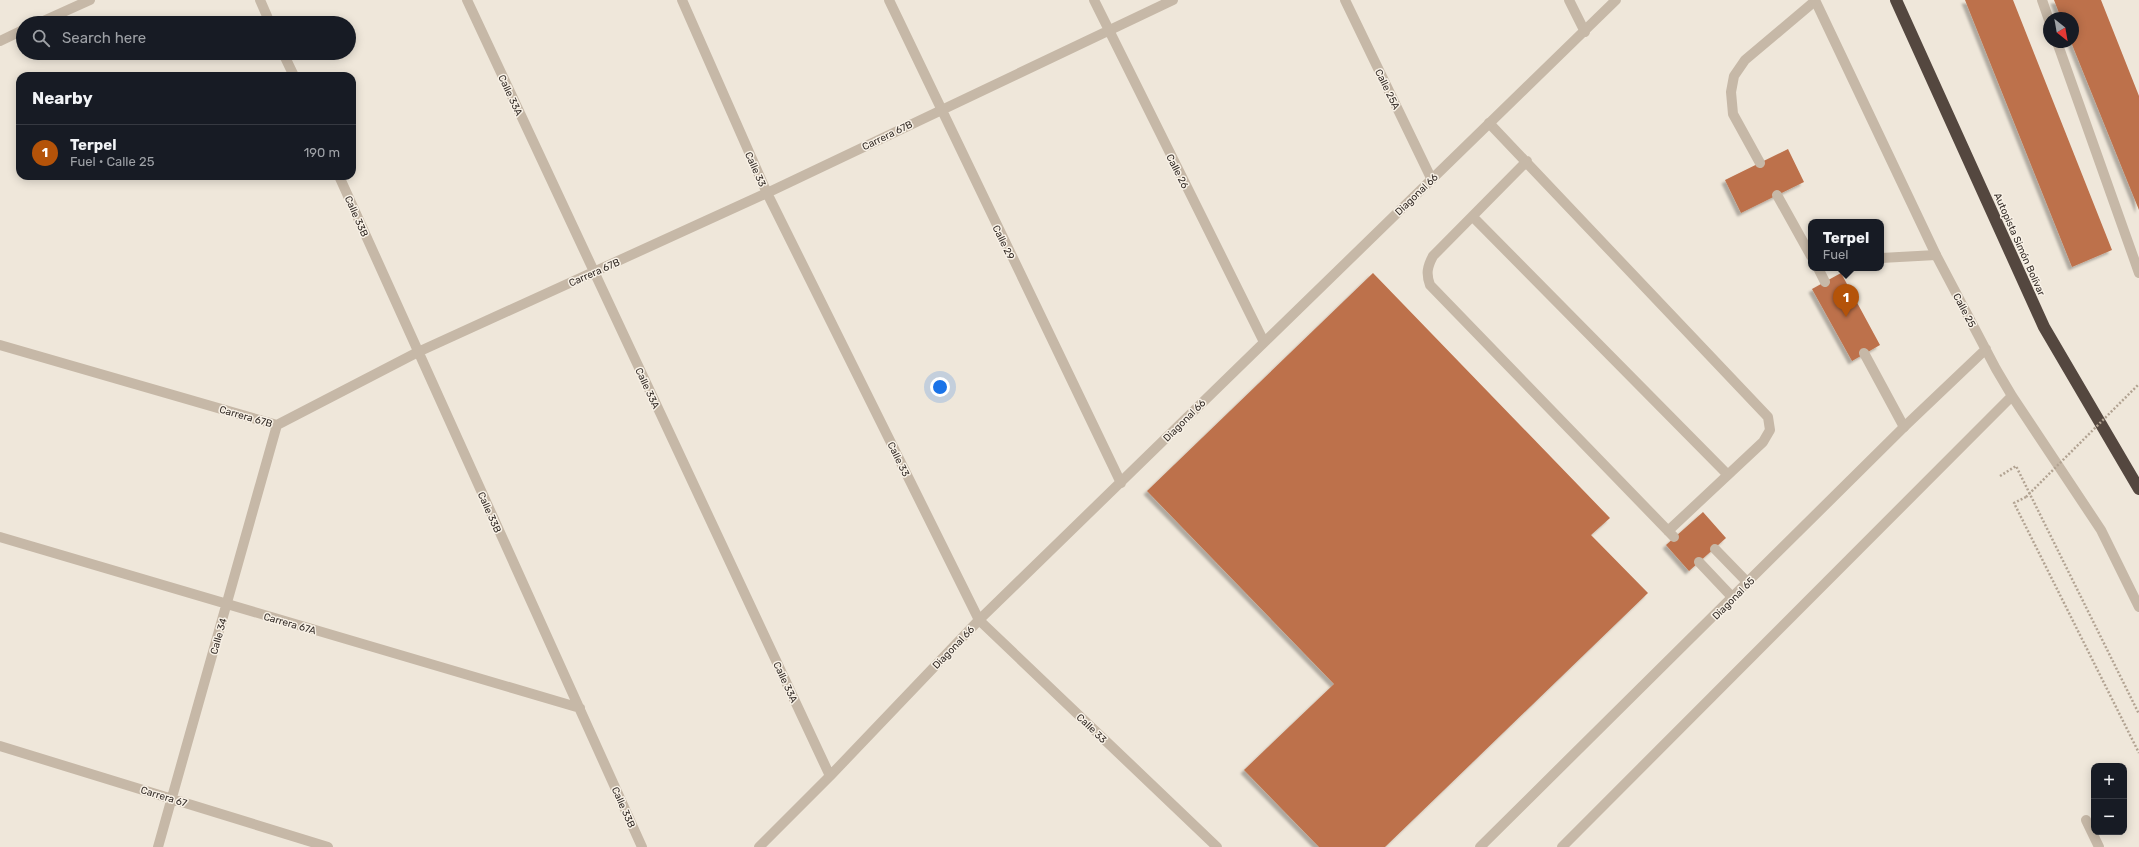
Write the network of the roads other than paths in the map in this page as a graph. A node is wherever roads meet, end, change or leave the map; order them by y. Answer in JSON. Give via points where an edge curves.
{"nodes":[{"id":1,"x":90,"y":0,"type":"edge"},
{"id":2,"x":260,"y":0,"type":"edge"},
{"id":3,"x":467,"y":0,"type":"edge"},
{"id":4,"x":682,"y":0,"type":"edge"},
{"id":5,"x":889,"y":0,"type":"edge"},
{"id":6,"x":1094,"y":0,"type":"edge"},
{"id":7,"x":1173,"y":0,"type":"edge"},
{"id":8,"x":1345,"y":0,"type":"edge"},
{"id":9,"x":1569,"y":0,"type":"edge"},
{"id":10,"x":1616,"y":0,"type":"edge"},
{"id":11,"x":1896,"y":0,"type":"edge"},
{"id":12,"x":2042,"y":0,"type":"edge"},
{"id":13,"x":1815,"y":1,"type":"edge"},
{"id":14,"x":2046,"y":12,"type":"edge"},
{"id":15,"x":55,"y":16,"type":"edge"},
{"id":16,"x":267,"y":16,"type":"edge"},
{"id":17,"x":1108,"y":30,"type":"junction"},
{"id":18,"x":1585,"y":32,"type":"junction"},
{"id":19,"x":16,"y":33,"type":"edge"},
{"id":20,"x":0,"y":41,"type":"edge"},
{"id":21,"x":2059,"y":48,"type":"edge"},
{"id":22,"x":286,"y":60,"type":"edge"},
{"id":23,"x":292,"y":72,"type":"edge"},
{"id":24,"x":940,"y":109,"type":"junction"},
{"id":25,"x":1489,"y":123,"type":"junction"},
{"id":26,"x":1527,"y":161,"type":"junction"},
{"id":27,"x":1760,"y":163,"type":"dead end"},
{"id":28,"x":1431,"y":178,"type":"junction"},
{"id":29,"x":341,"y":180,"type":"edge"},
{"id":30,"x":767,"y":193,"type":"junction"},
{"id":31,"x":1777,"y":195,"type":"dead end"},
{"id":32,"x":1473,"y":217,"type":"junction"},
{"id":33,"x":1808,"y":251,"type":"edge"},
{"id":34,"x":1936,"y":255,"type":"junction"},
{"id":35,"x":1884,"y":258,"type":"edge"},
{"id":36,"x":1820,"y":271,"type":"edge"},
{"id":37,"x":593,"y":272,"type":"junction"},
{"id":38,"x":2139,"y":274,"type":"edge"},
{"id":39,"x":1825,"y":282,"type":"dead end"},
{"id":40,"x":1264,"y":342,"type":"junction"},
{"id":41,"x":0,"y":346,"type":"edge"},
{"id":42,"x":1986,"y":348,"type":"junction"},
{"id":43,"x":418,"y":352,"type":"junction"},
{"id":44,"x":1864,"y":353,"type":"dead end"},
{"id":45,"x":2012,"y":396,"type":"junction"},
{"id":46,"x":277,"y":425,"type":"junction"},
{"id":47,"x":1904,"y":427,"type":"junction"},
{"id":48,"x":1728,"y":475,"type":"junction"},
{"id":49,"x":1121,"y":483,"type":"junction"},
{"id":50,"x":2139,"y":489,"type":"edge"},
{"id":51,"x":0,"y":537,"type":"edge"},
{"id":52,"x":1714,"y":549,"type":"dead end"},
{"id":53,"x":1699,"y":562,"type":"dead end"},
{"id":54,"x":1748,"y":583,"type":"junction"},
{"id":55,"x":1733,"y":598,"type":"junction"},
{"id":56,"x":227,"y":604,"type":"junction"},
{"id":57,"x":2139,"y":607,"type":"edge"},
{"id":58,"x":979,"y":620,"type":"junction"},
{"id":59,"x":580,"y":708,"type":"junction"},
{"id":60,"x":0,"y":746,"type":"edge"},
{"id":61,"x":830,"y":776,"type":"junction"},
{"id":62,"x":172,"y":798,"type":"junction"},
{"id":63,"x":2086,"y":820,"type":"dead end"},
{"id":64,"x":158,"y":847,"type":"edge"},
{"id":65,"x":328,"y":847,"type":"edge"},
{"id":66,"x":642,"y":847,"type":"edge"},
{"id":67,"x":759,"y":847,"type":"edge"},
{"id":68,"x":1217,"y":847,"type":"edge"},
{"id":69,"x":1480,"y":847,"type":"edge"},
{"id":70,"x":1562,"y":847,"type":"edge"},
{"id":71,"x":2099,"y":847,"type":"edge"}],
"edges":[{"from":1,"to":15,"type":"street"},
{"from":2,"to":16,"type":"street"},
{"from":3,"to":37,"type":"street","name":"Calle 33A"},
{"from":4,"to":30,"type":"street","name":"Calle 33"},
{"from":5,"to":24,"type":"street","name":"Calle 29"},
{"from":6,"to":17,"type":"street","name":"Calle 26"},
{"from":7,"to":17,"type":"street","name":"Carrera 67B"},
{"from":8,"to":28,"type":"street","name":"Calle 25A"},
{"from":9,"to":18,"type":"street"},
{"from":10,"to":18,"type":"street","name":"Diagonal 66"},
{"from":11,"to":50,"type":"highway","name":"Autopista Simón Bolívar","via":[[2044,327]]},
{"from":12,"to":14,"type":"street"},
{"from":13,"to":27,"type":"street","via":[[1745,60],[1734,76],[1731,92],[1733,114]]},
{"from":13,"to":34,"type":"street","name":"Calle 25"},
{"from":17,"to":24,"type":"street","name":"Carrera 67B"},
{"from":17,"to":40,"type":"street","name":"Calle 26"},
{"from":18,"to":25,"type":"street","name":"Diagonal 66"},
{"from":19,"to":20,"type":"street"},
{"from":21,"to":38,"type":"street"},
{"from":22,"to":23,"type":"street"},
{"from":24,"to":30,"type":"street","name":"Carrera 67B"},
{"from":24,"to":49,"type":"street","name":"Calle 29"},
{"from":25,"to":26,"type":"street"},
{"from":25,"to":28,"type":"street","name":"Diagonal 66"},
{"from":26,"to":32,"type":"street"},
{"from":26,"to":48,"type":"street","via":[[1768,417],[1768,437]]},
{"from":28,"to":40,"type":"street","name":"Diagonal 66"},
{"from":29,"to":43,"type":"street","name":"Calle 33B"},
{"from":30,"to":37,"type":"street","name":"Carrera 67B"},
{"from":30,"to":58,"type":"street","name":"Calle 33"},
{"from":31,"to":33,"type":"street"},
{"from":32,"to":48,"type":"street"},
{"from":32,"to":48,"type":"street","via":[[1433,256],[1428,264],[1430,285],[1671,534]]},
{"from":34,"to":35,"type":"street"},
{"from":34,"to":42,"type":"street","name":"Calle 25"},
{"from":36,"to":39,"type":"street"},
{"from":37,"to":43,"type":"street","name":"Carrera 67B"},
{"from":37,"to":61,"type":"street","name":"Calle 33A"},
{"from":40,"to":49,"type":"street","name":"Diagonal 66"},
{"from":41,"to":46,"type":"street","name":"Carrera 67B"},
{"from":42,"to":45,"type":"street","name":"Calle 25"},
{"from":42,"to":47,"type":"street","name":"Diagonal 65"},
{"from":43,"to":46,"type":"street","name":"Carrera 67B"},
{"from":43,"to":59,"type":"street","name":"Calle 33B"},
{"from":44,"to":47,"type":"street"},
{"from":45,"to":57,"type":"street","name":"Calle 25","via":[[2101,530]]},
{"from":45,"to":70,"type":"street"},
{"from":46,"to":56,"type":"street","name":"Calle 34"},
{"from":47,"to":54,"type":"street","name":"Diagonal 65"},
{"from":49,"to":58,"type":"street","name":"Diagonal 66"},
{"from":51,"to":56,"type":"street","name":"Carrera 67A"},
{"from":52,"to":54,"type":"street"},
{"from":53,"to":55,"type":"street"},
{"from":54,"to":55,"type":"street","name":"Diagonal 65"},
{"from":55,"to":69,"type":"street","name":"Diagonal 65"},
{"from":56,"to":59,"type":"street","name":"Carrera 67A"},
{"from":56,"to":62,"type":"street","name":"Calle 34"},
{"from":58,"to":61,"type":"street","name":"Diagonal 66"},
{"from":58,"to":68,"type":"street","name":"Calle 33"},
{"from":59,"to":66,"type":"street","name":"Calle 33B"},
{"from":60,"to":62,"type":"street","name":"Carrera 67"},
{"from":61,"to":67,"type":"street","name":"Diagonal 66"},
{"from":62,"to":64,"type":"street","name":"Calle 34"},
{"from":62,"to":65,"type":"street","name":"Carrera 67"},
{"from":63,"to":71,"type":"street"}]}
